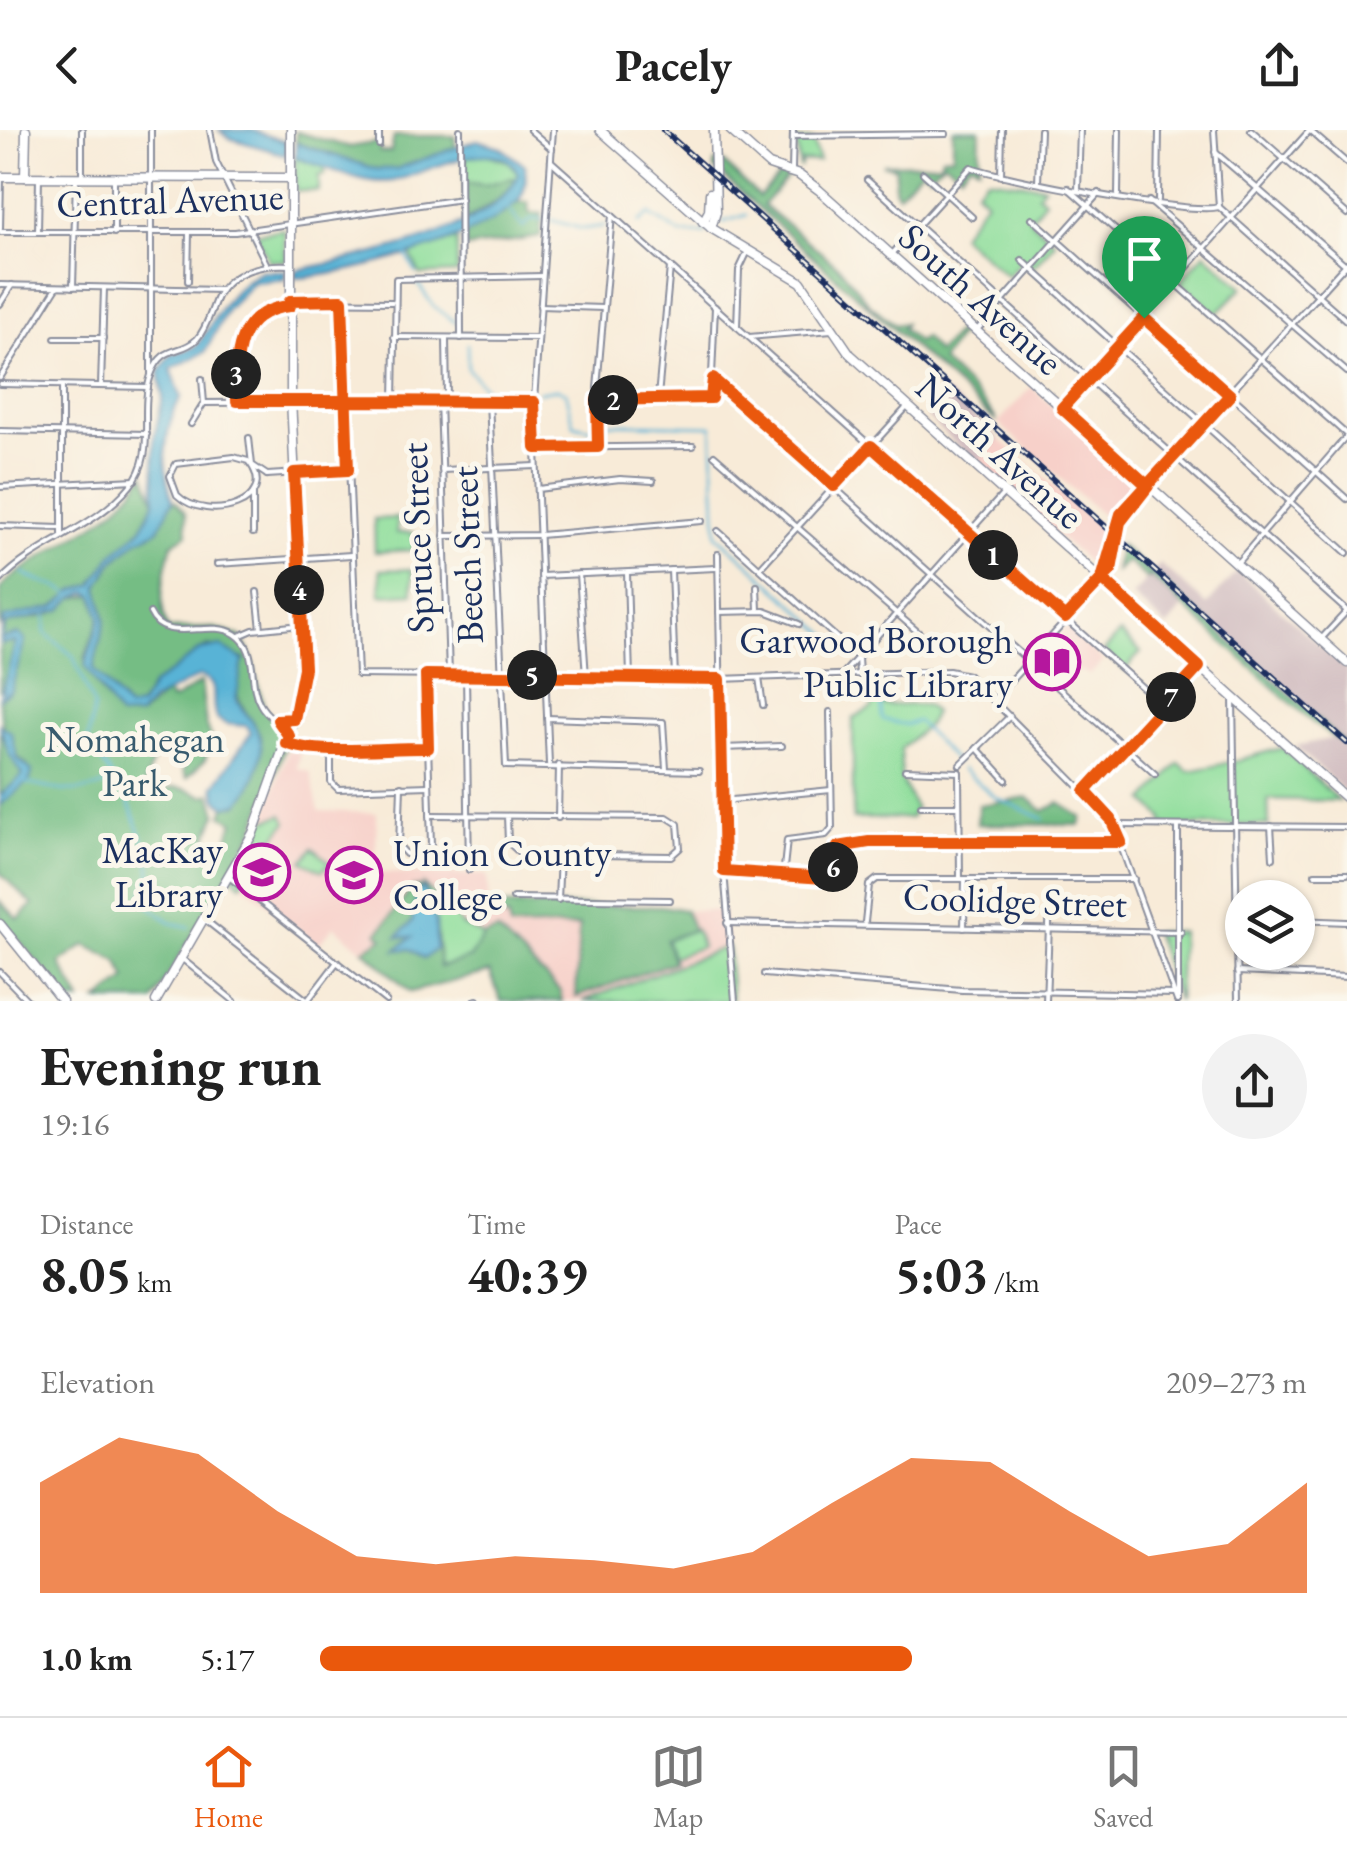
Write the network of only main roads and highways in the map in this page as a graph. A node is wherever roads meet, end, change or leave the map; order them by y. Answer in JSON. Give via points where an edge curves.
{"nodes":[{"id":1,"x":26,"y":130,"type":"edge"},
{"id":2,"x":291,"y":130,"type":"edge"},
{"id":3,"x":600,"y":130,"type":"edge"},
{"id":4,"x":713,"y":130,"type":"edge"},
{"id":5,"x":730,"y":130,"type":"edge"},
{"id":6,"x":1,"y":177,"type":"edge"},
{"id":7,"x":25,"y":177,"type":"junction"},
{"id":8,"x":291,"y":178,"type":"junction"},
{"id":9,"x":716,"y":212,"type":"junction"},
{"id":10,"x":707,"y":225,"type":"junction"},
{"id":11,"x":723,"y":237,"type":"junction"},
{"id":12,"x":1347,"y":662,"type":"edge"},
{"id":13,"x":1347,"y":800,"type":"edge"},
{"id":14,"x":0,"y":925,"type":"edge"},
{"id":15,"x":156,"y":999,"type":"edge"},
{"id":16,"x":62,"y":1001,"type":"edge"}],
"edges":[{"from":1,"to":7,"type":"main road"},
{"from":2,"to":8,"type":"main road"},
{"from":3,"to":10,"type":"main road","name":"North Avenue"},
{"from":4,"to":9,"type":"main road"},
{"from":4,"to":10,"type":"main road"},
{"from":5,"to":12,"type":"main road","name":"South Avenue","via":[[779,168],[807,180]]},
{"from":6,"to":7,"type":"main road"},
{"from":7,"to":8,"type":"main road"},
{"from":8,"to":15,"type":"main road","via":[[291,399],[304,668],[288,740],[253,833]]},
{"from":9,"to":10,"type":"main road"},
{"from":9,"to":11,"type":"main road"},
{"from":10,"to":11,"type":"main road","name":"North Avenue"},
{"from":11,"to":13,"type":"main road","name":"North Avenue","via":[[808,288],[850,354]]},
{"from":14,"to":16,"type":"main road"}]}
